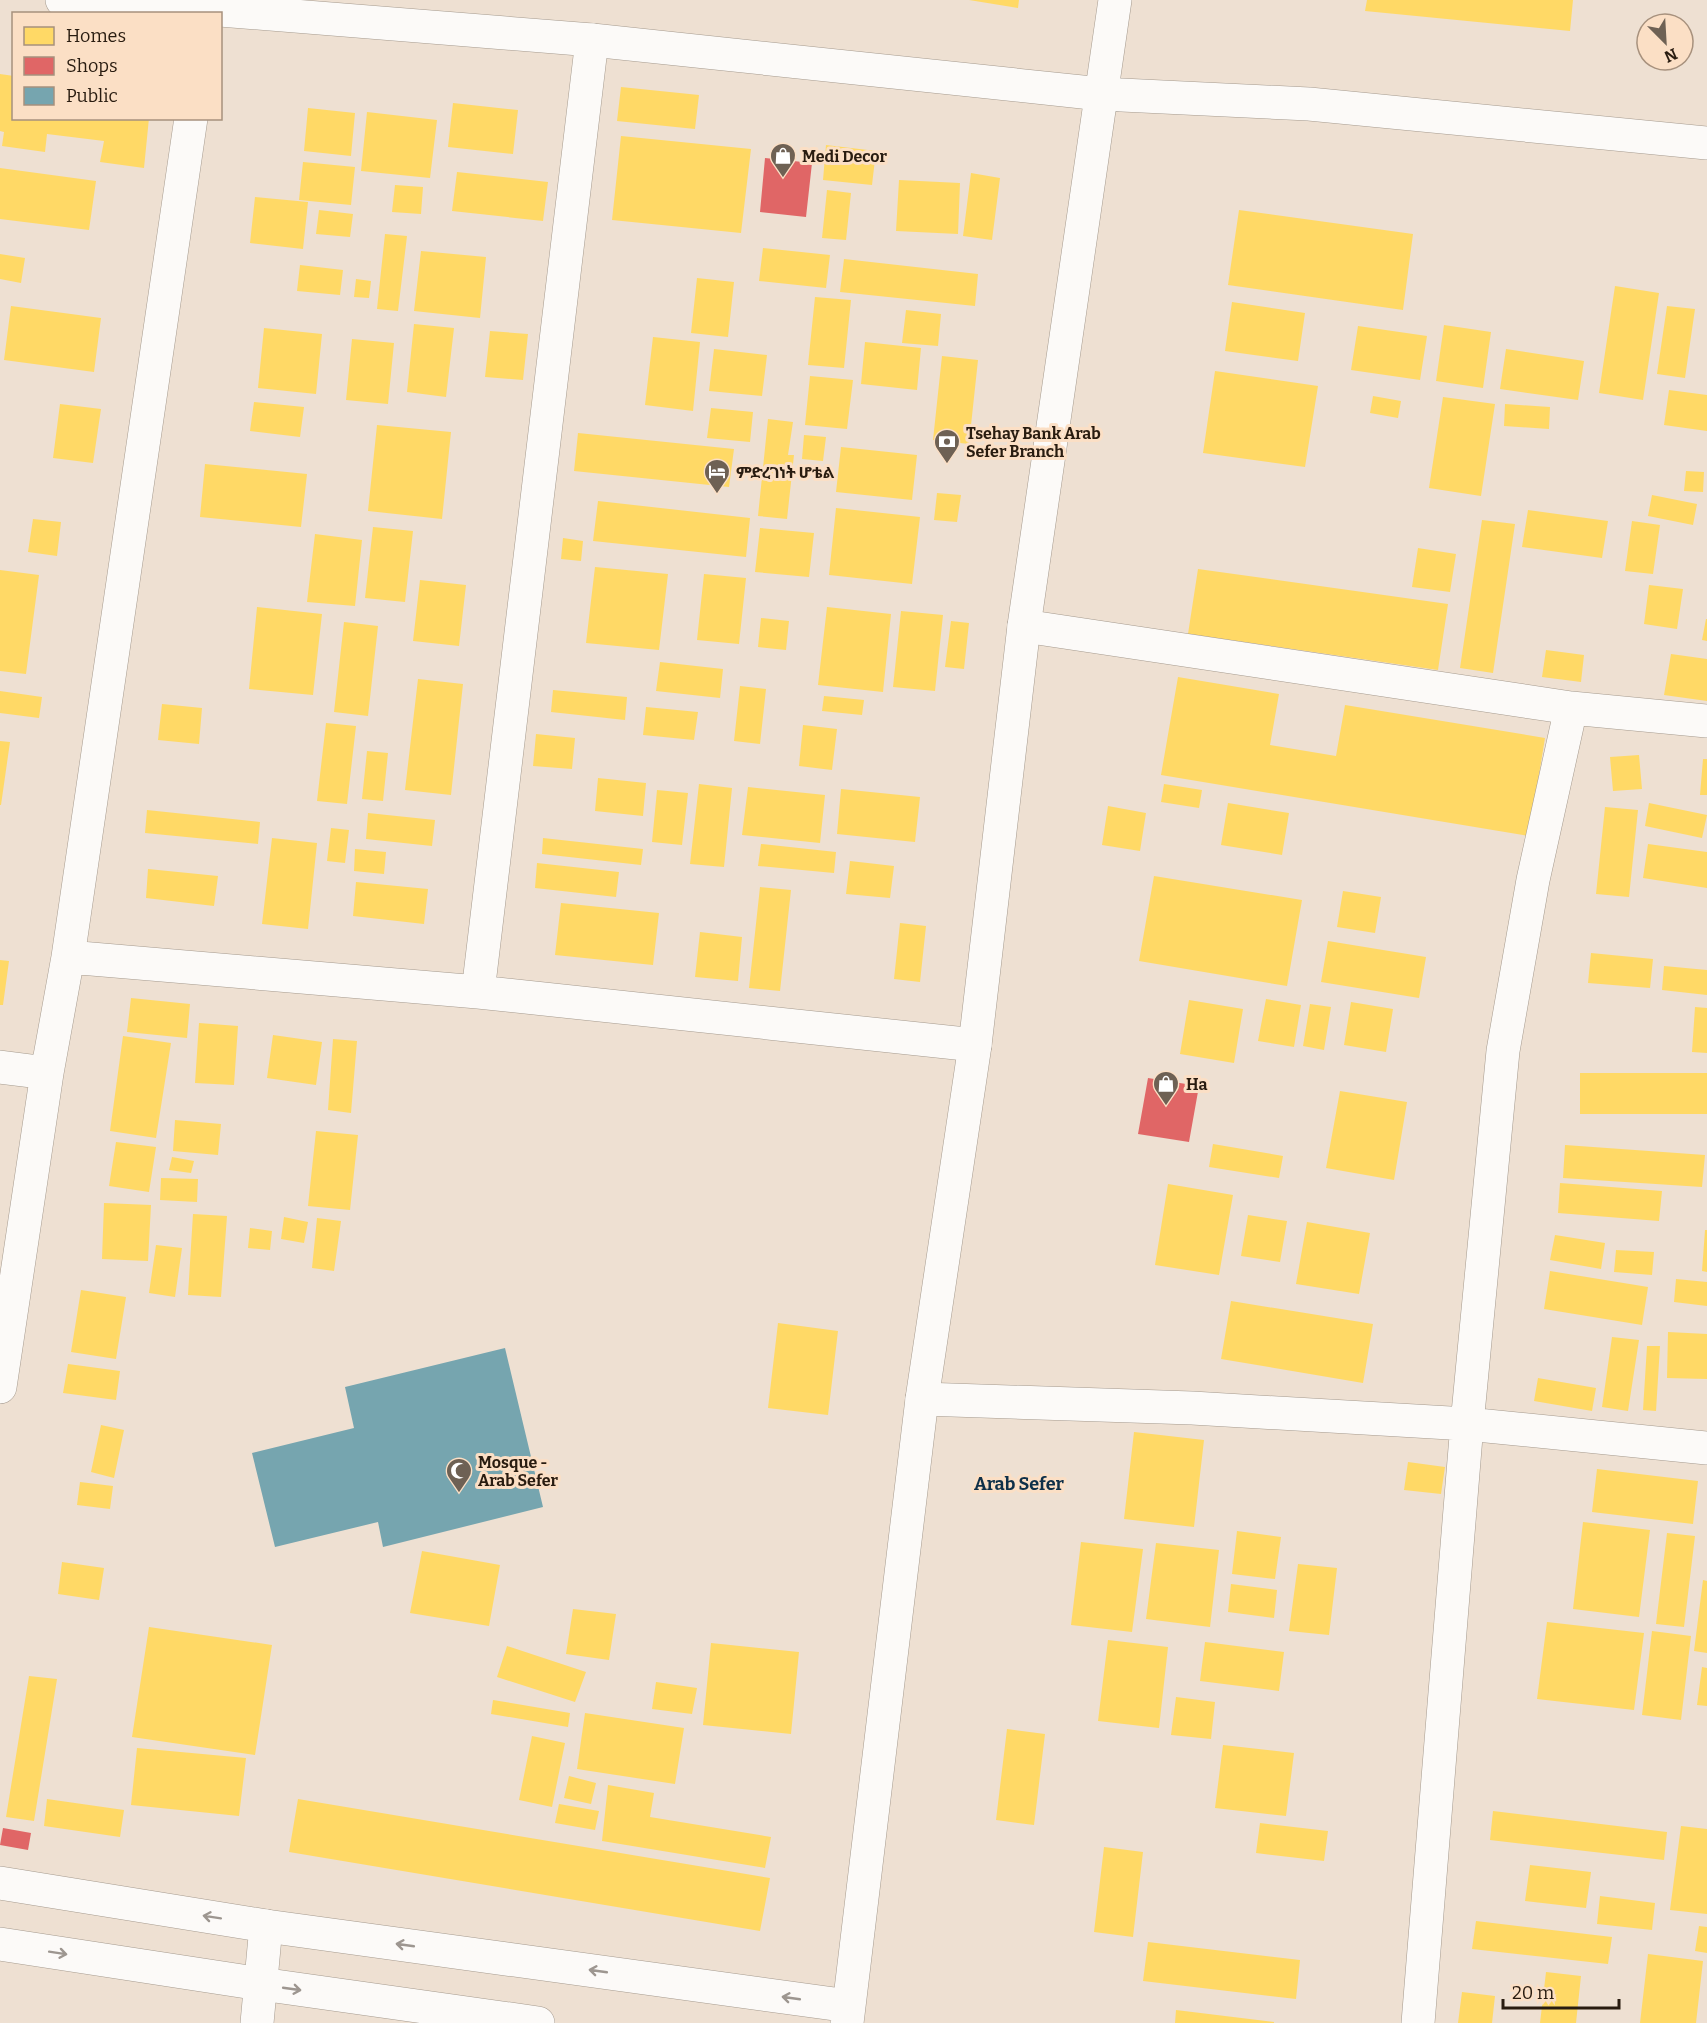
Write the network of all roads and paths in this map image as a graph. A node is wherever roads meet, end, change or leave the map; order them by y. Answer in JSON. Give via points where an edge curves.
{"nodes":[{"id":1,"x":62,"y":0,"type":"edge"},
{"id":2,"x":1115,"y":0,"type":"edge"},
{"id":3,"x":207,"y":7,"type":"edge"},
{"id":4,"x":592,"y":40,"type":"junction"},
{"id":5,"x":1101,"y":94,"type":"junction"},
{"id":6,"x":191,"y":120,"type":"edge"},
{"id":7,"x":1707,"y":142,"type":"edge"},
{"id":8,"x":1024,"y":626,"type":"junction"},
{"id":9,"x":1571,"y":708,"type":"junction"},
{"id":10,"x":1707,"y":721,"type":"edge"},
{"id":11,"x":68,"y":957,"type":"junction"},
{"id":12,"x":478,"y":992,"type":"junction"},
{"id":13,"x":975,"y":1045,"type":"junction"},
{"id":14,"x":0,"y":1067,"type":"edge"},
{"id":15,"x":47,"y":1073,"type":"junction"},
{"id":16,"x":0,"y":1387,"type":"edge"},
{"id":17,"x":922,"y":1399,"type":"junction"},
{"id":18,"x":1467,"y":1424,"type":"junction"},
{"id":19,"x":1707,"y":1448,"type":"edge"},
{"id":20,"x":0,"y":1883,"type":"edge"},
{"id":21,"x":266,"y":1926,"type":"junction"},
{"id":22,"x":0,"y":1944,"type":"edge"},
{"id":23,"x":261,"y":1984,"type":"junction"},
{"id":24,"x":848,"y":2014,"type":"edge"},
{"id":25,"x":257,"y":2023,"type":"edge"},
{"id":26,"x":537,"y":2023,"type":"edge"},
{"id":27,"x":1418,"y":2023,"type":"edge"}],
"edges":[{"from":1,"to":3,"type":"street"},
{"from":2,"to":5,"type":"street"},
{"from":3,"to":4,"type":"street"},
{"from":4,"to":5,"type":"street"},
{"from":4,"to":12,"type":"street"},
{"from":5,"to":7,"type":"street","via":[[1309,104]]},
{"from":5,"to":8,"type":"street"},
{"from":6,"to":11,"type":"street"},
{"from":8,"to":9,"type":"street"},
{"from":8,"to":13,"type":"street"},
{"from":9,"to":10,"type":"street"},
{"from":9,"to":18,"type":"street","via":[[1533,880],[1503,1051]]},
{"from":11,"to":12,"type":"street"},
{"from":11,"to":15,"type":"street"},
{"from":12,"to":13,"type":"street"},
{"from":13,"to":17,"type":"street"},
{"from":14,"to":15,"type":"street"},
{"from":15,"to":16,"type":"street"},
{"from":17,"to":18,"type":"street","via":[[1192,1408]]},
{"from":17,"to":24,"type":"street"},
{"from":18,"to":19,"type":"street"},
{"from":18,"to":27,"type":"street"},
{"from":21,"to":20,"type":"street","one_way":true},
{"from":21,"to":23,"type":"street"},
{"from":24,"to":21,"type":"street","one_way":true},
{"from":22,"to":23,"type":"street","one_way":true},
{"from":23,"to":25,"type":"street"},
{"from":23,"to":26,"type":"street","one_way":true}]}
